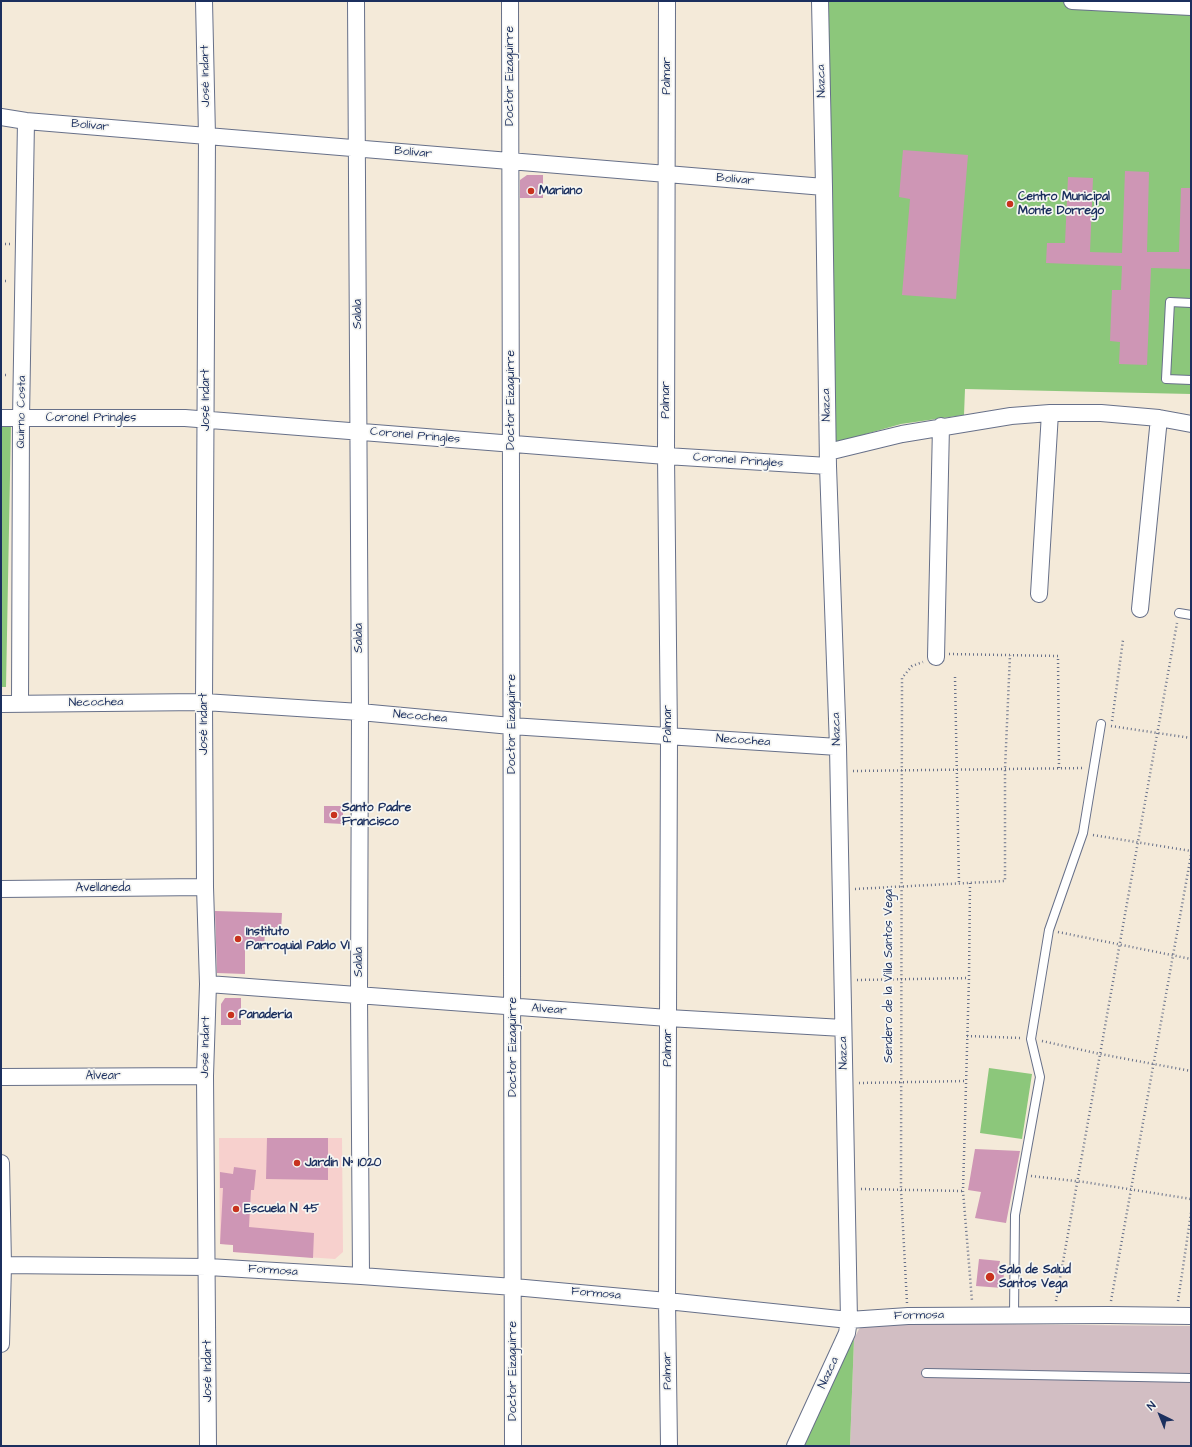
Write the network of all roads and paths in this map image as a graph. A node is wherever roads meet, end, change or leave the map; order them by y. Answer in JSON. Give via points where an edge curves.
{"nodes":[{"id":1,"x":204,"y":1,"type":"edge"},
{"id":2,"x":356,"y":1,"type":"edge"},
{"id":3,"x":510,"y":1,"type":"edge"},
{"id":4,"x":667,"y":1,"type":"edge"},
{"id":5,"x":820,"y":1,"type":"edge"},
{"id":6,"x":1072,"y":1,"type":"edge"},
{"id":7,"x":1191,"y":7,"type":"edge"},
{"id":8,"x":1,"y":117,"type":"edge"},
{"id":9,"x":26,"y":121,"type":"junction"},
{"id":10,"x":207,"y":136,"type":"junction"},
{"id":11,"x":357,"y":148,"type":"junction"},
{"id":12,"x":510,"y":161,"type":"junction"},
{"id":13,"x":667,"y":174,"type":"junction"},
{"id":14,"x":824,"y":187,"type":"junction"},
{"id":15,"x":1,"y":281,"type":"edge"},
{"id":16,"x":12,"y":281,"type":"dead end"},
{"id":17,"x":1191,"y":303,"type":"edge"},
{"id":18,"x":1191,"y":380,"type":"edge"},
{"id":19,"x":1050,"y":414,"type":"junction"},
{"id":20,"x":1,"y":418,"type":"edge"},
{"id":21,"x":21,"y":418,"type":"junction"},
{"id":22,"x":1159,"y":418,"type":"junction"},
{"id":23,"x":206,"y":420,"type":"junction"},
{"id":24,"x":1191,"y":424,"type":"edge"},
{"id":25,"x":941,"y":426,"type":"junction"},
{"id":26,"x":358,"y":431,"type":"junction"},
{"id":27,"x":511,"y":444,"type":"junction"},
{"id":28,"x":666,"y":456,"type":"junction"},
{"id":29,"x":828,"y":459,"type":"junction"},
{"id":30,"x":1039,"y":594,"type":"dead end"},
{"id":31,"x":1140,"y":609,"type":"dead end"},
{"id":32,"x":1179,"y":614,"type":"joint"},
{"id":33,"x":1191,"y":615,"type":"edge"},
{"id":34,"x":1123,"y":640,"type":"dead end"},
{"id":35,"x":1010,"y":655,"type":"dead end"},
{"id":36,"x":936,"y":656,"type":"junction"},
{"id":37,"x":955,"y":677,"type":"dead end"},
{"id":38,"x":204,"y":702,"type":"junction"},
{"id":39,"x":1,"y":704,"type":"edge"},
{"id":40,"x":20,"y":704,"type":"junction"},
{"id":41,"x":360,"y":712,"type":"junction"},
{"id":42,"x":1101,"y":724,"type":"joint"},
{"id":43,"x":511,"y":726,"type":"junction"},
{"id":44,"x":1111,"y":726,"type":"junction"},
{"id":45,"x":1158,"y":733,"type":"junction"},
{"id":46,"x":669,"y":737,"type":"junction"},
{"id":47,"x":1191,"y":738,"type":"edge"},
{"id":48,"x":838,"y":747,"type":"junction"},
{"id":49,"x":1059,"y":768,"type":"junction"},
{"id":50,"x":1094,"y":768,"type":"junction"},
{"id":51,"x":1005,"y":769,"type":"junction"},
{"id":52,"x":902,"y":770,"type":"junction"},
{"id":53,"x":957,"y":770,"type":"junction"},
{"id":54,"x":838,"y":771,"type":"junction"},
{"id":55,"x":1083,"y":833,"type":"junction"},
{"id":56,"x":1138,"y":842,"type":"junction"},
{"id":57,"x":1191,"y":851,"type":"edge"},
{"id":58,"x":1191,"y":855,"type":"edge"},
{"id":59,"x":970,"y":883,"type":"junction"},
{"id":60,"x":959,"y":884,"type":"junction"},
{"id":61,"x":902,"y":886,"type":"junction"},
{"id":62,"x":205,"y":887,"type":"junction"},
{"id":63,"x":1,"y":888,"type":"edge"},
{"id":64,"x":840,"y":889,"type":"junction"},
{"id":65,"x":1049,"y":930,"type":"junction"},
{"id":66,"x":1119,"y":945,"type":"junction"},
{"id":67,"x":1173,"y":956,"type":"junction"},
{"id":68,"x":1191,"y":959,"type":"edge"},
{"id":69,"x":969,"y":978,"type":"junction"},
{"id":70,"x":901,"y":979,"type":"junction"},
{"id":71,"x":842,"y":980,"type":"junction"},
{"id":72,"x":208,"y":984,"type":"junction"},
{"id":73,"x":359,"y":995,"type":"junction"},
{"id":74,"x":513,"y":1007,"type":"junction"},
{"id":75,"x":668,"y":1018,"type":"junction"},
{"id":76,"x":843,"y":1028,"type":"junction"},
{"id":77,"x":968,"y":1036,"type":"junction"},
{"id":78,"x":1031,"y":1039,"type":"junction"},
{"id":79,"x":1100,"y":1054,"type":"junction"},
{"id":80,"x":1153,"y":1064,"type":"junction"},
{"id":81,"x":1191,"y":1071,"type":"edge"},
{"id":82,"x":205,"y":1076,"type":"junction"},
{"id":83,"x":1,"y":1077,"type":"edge"},
{"id":84,"x":966,"y":1081,"type":"junction"},
{"id":85,"x":901,"y":1082,"type":"junction"},
{"id":86,"x":844,"y":1083,"type":"junction"},
{"id":87,"x":1,"y":1163,"type":"edge"},
{"id":88,"x":1022,"y":1175,"type":"junction"},
{"id":89,"x":1077,"y":1182,"type":"junction"},
{"id":90,"x":846,"y":1189,"type":"junction"},
{"id":91,"x":901,"y":1190,"type":"junction"},
{"id":92,"x":1130,"y":1190,"type":"junction"},
{"id":93,"x":963,"y":1191,"type":"junction"},
{"id":94,"x":1191,"y":1199,"type":"edge"},
{"id":95,"x":1191,"y":1213,"type":"edge"},
{"id":96,"x":2,"y":1265,"type":"edge"},
{"id":97,"x":208,"y":1266,"type":"junction"},
{"id":98,"x":361,"y":1276,"type":"junction"},
{"id":99,"x":514,"y":1287,"type":"junction"},
{"id":100,"x":667,"y":1301,"type":"junction"},
{"id":101,"x":1014,"y":1315,"type":"junction"},
{"id":102,"x":1054,"y":1315,"type":"junction"},
{"id":103,"x":1109,"y":1315,"type":"junction"},
{"id":104,"x":908,"y":1316,"type":"junction"},
{"id":105,"x":973,"y":1316,"type":"junction"},
{"id":106,"x":1183,"y":1316,"type":"edge"},
{"id":107,"x":849,"y":1320,"type":"junction"},
{"id":108,"x":1,"y":1344,"type":"edge"},
{"id":109,"x":926,"y":1372,"type":"dead end"},
{"id":110,"x":1191,"y":1378,"type":"edge"},
{"id":111,"x":208,"y":1446,"type":"edge"},
{"id":112,"x":513,"y":1446,"type":"edge"},
{"id":113,"x":669,"y":1446,"type":"edge"},
{"id":114,"x":796,"y":1446,"type":"edge"}],
"edges":[{"from":1,"to":10,"type":"street","name":"José Indart"},
{"from":2,"to":11,"type":"street","name":"Salala"},
{"from":3,"to":12,"type":"street","name":"Doctor Eizaguirre"},
{"from":4,"to":13,"type":"street","name":"Palmar"},
{"from":5,"to":14,"type":"street","name":"Nazca"},
{"from":6,"to":7,"type":"street"},
{"from":8,"to":9,"type":"street","name":"Bolívar"},
{"from":9,"to":10,"type":"street","name":"Bolívar"},
{"from":9,"to":21,"type":"street","name":"Quirno Costa"},
{"from":10,"to":11,"type":"street","name":"Bolívar"},
{"from":10,"to":23,"type":"street","name":"José Indart"},
{"from":11,"to":12,"type":"street","name":"Bolívar"},
{"from":11,"to":26,"type":"street","name":"Salala"},
{"from":12,"to":13,"type":"street","name":"Bolívar"},
{"from":12,"to":27,"type":"street","name":"Doctor Eizaguirre"},
{"from":13,"to":14,"type":"street","name":"Bolívar"},
{"from":13,"to":28,"type":"street","name":"Palmar"},
{"from":14,"to":29,"type":"street","name":"Nazca"},
{"from":15,"to":16,"type":"path"},
{"from":17,"to":18,"type":"lane","via":[[1170,302],[1166,378]]},
{"from":19,"to":22,"type":"street","name":"Coronel Pringles"},
{"from":19,"to":25,"type":"street","name":"Coronel Pringles","via":[[1011,416]]},
{"from":19,"to":30,"type":"street"},
{"from":20,"to":21,"type":"street","name":"Coronel Pringles"},
{"from":21,"to":23,"type":"street","name":"Coronel Pringles"},
{"from":21,"to":40,"type":"street","name":"Quirno Costa"},
{"from":22,"to":24,"type":"street","name":"Coronel Pringles"},
{"from":22,"to":31,"type":"street"},
{"from":23,"to":26,"type":"street","name":"Coronel Pringles"},
{"from":23,"to":38,"type":"street","name":"José Indart"},
{"from":25,"to":29,"type":"street","name":"Coronel Pringles","via":[[902,434]]},
{"from":25,"to":36,"type":"street"},
{"from":26,"to":27,"type":"street","name":"Coronel Pringles"},
{"from":26,"to":41,"type":"street","name":"Salala"},
{"from":27,"to":28,"type":"street","name":"Coronel Pringles"},
{"from":27,"to":43,"type":"street","name":"Doctor Eizaguirre"},
{"from":28,"to":29,"type":"street","name":"Coronel Pringles"},
{"from":28,"to":46,"type":"street","name":"Palmar"},
{"from":29,"to":48,"type":"street","name":"Nazca"},
{"from":32,"to":33,"type":"lane"},
{"from":32,"to":45,"type":"path"},
{"from":34,"to":44,"type":"path"},
{"from":35,"to":51,"type":"path"},
{"from":36,"to":49,"type":"path","name":"Sendero de la Villa Santos Vega","via":[[1058,656]]},
{"from":36,"to":52,"type":"path","name":"Sendero de la Villa Santos Vega","via":[[912,666],[902,678]]},
{"from":37,"to":53,"type":"path"},
{"from":38,"to":40,"type":"street","name":"Necochea"},
{"from":38,"to":41,"type":"street","name":"Necochea"},
{"from":38,"to":62,"type":"street","name":"José Indart"},
{"from":39,"to":40,"type":"street","name":"Necochea"},
{"from":41,"to":43,"type":"street","name":"Necochea"},
{"from":41,"to":73,"type":"street","name":"Salala"},
{"from":42,"to":44,"type":"path"},
{"from":42,"to":50,"type":"lane"},
{"from":43,"to":46,"type":"street","name":"Necochea"},
{"from":43,"to":74,"type":"street","name":"Doctor Eizaguirre"},
{"from":44,"to":45,"type":"path"},
{"from":45,"to":47,"type":"path"},
{"from":45,"to":56,"type":"path"},
{"from":46,"to":48,"type":"street","name":"Necochea"},
{"from":46,"to":75,"type":"street","name":"Palmar"},
{"from":48,"to":54,"type":"street","name":"Nazca"},
{"from":49,"to":50,"type":"path"},
{"from":49,"to":51,"type":"path"},
{"from":50,"to":55,"type":"lane"},
{"from":51,"to":53,"type":"path"},
{"from":51,"to":59,"type":"path","via":[[1005,881]]},
{"from":52,"to":53,"type":"path"},
{"from":52,"to":54,"type":"path"},
{"from":52,"to":61,"type":"path","name":"Sendero de la Villa Santos Vega"},
{"from":53,"to":60,"type":"path"},
{"from":54,"to":64,"type":"street","name":"Nazca"},
{"from":55,"to":56,"type":"path"},
{"from":55,"to":65,"type":"lane"},
{"from":56,"to":57,"type":"path"},
{"from":56,"to":66,"type":"path"},
{"from":58,"to":67,"type":"path"},
{"from":59,"to":60,"type":"path"},
{"from":59,"to":69,"type":"path"},
{"from":60,"to":61,"type":"path"},
{"from":61,"to":64,"type":"path"},
{"from":61,"to":70,"type":"path","name":"Sendero de la Villa Santos Vega"},
{"from":62,"to":63,"type":"street","name":"Avellaneda"},
{"from":62,"to":72,"type":"street","name":"José Indart"},
{"from":64,"to":71,"type":"street","name":"Nazca"},
{"from":65,"to":66,"type":"path"},
{"from":65,"to":78,"type":"lane"},
{"from":66,"to":67,"type":"path"},
{"from":66,"to":79,"type":"path"},
{"from":67,"to":68,"type":"path"},
{"from":67,"to":80,"type":"path"},
{"from":69,"to":70,"type":"path"},
{"from":69,"to":77,"type":"path"},
{"from":70,"to":71,"type":"path"},
{"from":70,"to":85,"type":"path","name":"Sendero de la Villa Santos Vega"},
{"from":71,"to":76,"type":"street","name":"Nazca"},
{"from":72,"to":73,"type":"street","name":"Alvear"},
{"from":72,"to":82,"type":"street","name":"José Indart"},
{"from":73,"to":74,"type":"street","name":"Alvear"},
{"from":73,"to":98,"type":"street","name":"Salala"},
{"from":74,"to":75,"type":"street","name":"Alvear"},
{"from":74,"to":99,"type":"street","name":"Doctor Eizaguirre"},
{"from":75,"to":76,"type":"street","name":"Alvear"},
{"from":75,"to":100,"type":"street","name":"Palmar"},
{"from":76,"to":86,"type":"street","name":"Nazca"},
{"from":77,"to":78,"type":"path"},
{"from":77,"to":84,"type":"path"},
{"from":78,"to":79,"type":"path"},
{"from":78,"to":88,"type":"lane","via":[[1040,1077]]},
{"from":79,"to":80,"type":"path"},
{"from":79,"to":89,"type":"path"},
{"from":80,"to":81,"type":"path"},
{"from":80,"to":92,"type":"path"},
{"from":82,"to":83,"type":"street","name":"Alvear"},
{"from":82,"to":97,"type":"street","name":"José Indart"},
{"from":84,"to":85,"type":"path"},
{"from":84,"to":93,"type":"path"},
{"from":85,"to":86,"type":"path"},
{"from":85,"to":91,"type":"path","name":"Sendero de la Villa Santos Vega"},
{"from":86,"to":90,"type":"street","name":"Nazca"},
{"from":87,"to":96,"type":"street"},
{"from":88,"to":89,"type":"path"},
{"from":88,"to":101,"type":"lane","via":[[1015,1215]]},
{"from":89,"to":92,"type":"path"},
{"from":89,"to":102,"type":"path"},
{"from":90,"to":91,"type":"path"},
{"from":90,"to":107,"type":"street","name":"Nazca"},
{"from":91,"to":93,"type":"path"},
{"from":91,"to":104,"type":"path","name":"Sendero de la Villa Santos Vega"},
{"from":92,"to":94,"type":"path"},
{"from":92,"to":103,"type":"path"},
{"from":93,"to":105,"type":"path"},
{"from":95,"to":106,"type":"path"},
{"from":96,"to":97,"type":"street","name":"Formosa"},
{"from":96,"to":108,"type":"street"},
{"from":97,"to":98,"type":"street","name":"Formosa"},
{"from":97,"to":111,"type":"street","name":"José Indart"},
{"from":98,"to":99,"type":"street","name":"Formosa"},
{"from":99,"to":100,"type":"street","name":"Formosa"},
{"from":99,"to":112,"type":"street","name":"Doctor Eizaguirre"},
{"from":100,"to":107,"type":"street","name":"Formosa"},
{"from":100,"to":113,"type":"street","name":"Palmar"},
{"from":101,"to":102,"type":"street","name":"Formosa"},
{"from":101,"to":105,"type":"street","name":"Formosa"},
{"from":102,"to":103,"type":"street","name":"Formosa"},
{"from":103,"to":106,"type":"street","name":"Formosa"},
{"from":104,"to":105,"type":"street","name":"Formosa"},
{"from":104,"to":107,"type":"street","name":"Formosa"},
{"from":107,"to":114,"type":"street","name":"Nazca","via":[[847,1333]]},
{"from":109,"to":110,"type":"lane"}]}
